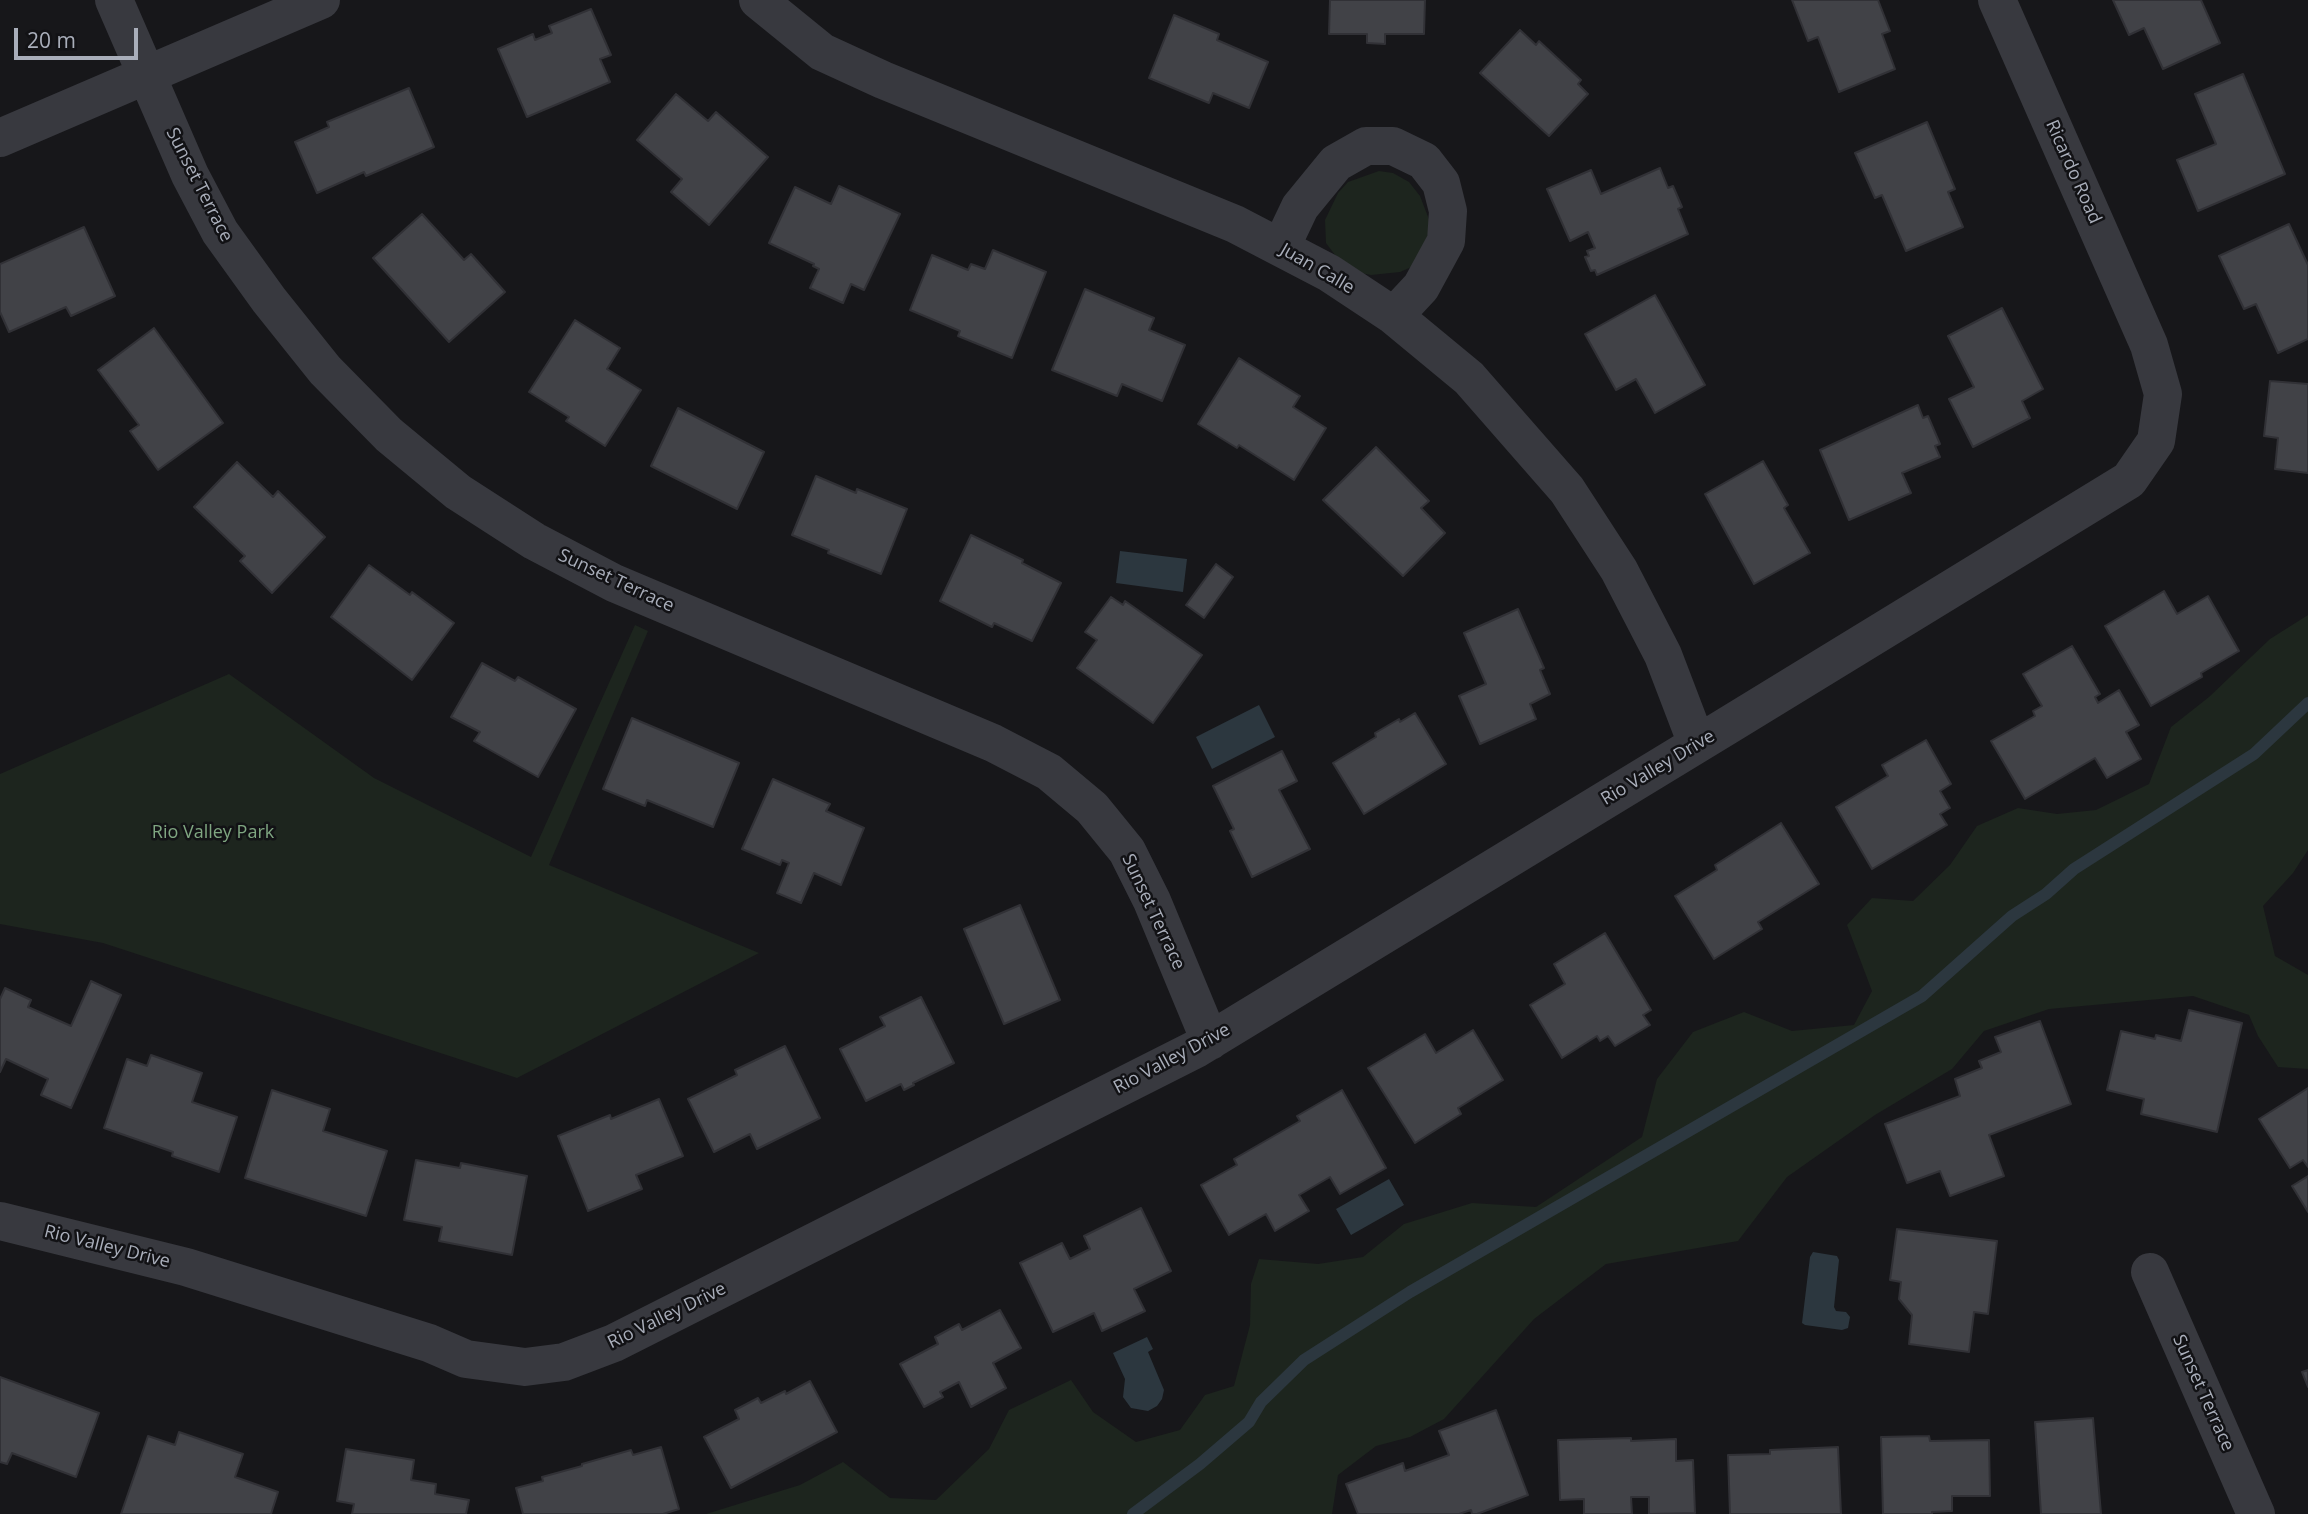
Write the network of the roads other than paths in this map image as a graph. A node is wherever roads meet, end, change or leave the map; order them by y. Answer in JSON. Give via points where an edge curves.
{"nodes":[{"id":1,"x":114,"y":0,"type":"edge"},
{"id":2,"x":321,"y":0,"type":"edge"},
{"id":3,"x":758,"y":0,"type":"edge"},
{"id":4,"x":1997,"y":0,"type":"edge"},
{"id":5,"x":146,"y":75,"type":"junction"},
{"id":6,"x":0,"y":138,"type":"edge"},
{"id":7,"x":1281,"y":247,"type":"junction"},
{"id":8,"x":1394,"y":316,"type":"junction"},
{"id":9,"x":2148,"y":345,"type":"joint"},
{"id":10,"x":1697,"y":744,"type":"junction"},
{"id":11,"x":1210,"y":1041,"type":"junction"},
{"id":12,"x":0,"y":1221,"type":"edge"},
{"id":13,"x":2150,"y":1272,"type":"dead end"},
{"id":14,"x":2256,"y":1514,"type":"edge"}],
"edges":[{"from":1,"to":5,"type":"street","name":"Sunset Terrace"},
{"from":2,"to":5,"type":"street"},
{"from":3,"to":7,"type":"street","name":"Juan Calle","via":[[822,52]]},
{"from":4,"to":9,"type":"street","name":"Ricardo Road"},
{"from":5,"to":6,"type":"street"},
{"from":5,"to":11,"type":"street","name":"Sunset Terrace","via":[[220,232],[325,370],[388,435],[458,492],[534,541],[614,583],[993,743],[1049,772],[1092,808],[1127,851]]},
{"from":7,"to":8,"type":"street","name":"Juan Calle"},
{"from":7,"to":8,"type":"street","via":[[1300,206],[1336,163],[1366,146],[1393,145],[1424,161],[1441,183],[1448,211],[1447,241],[1421,287]]},
{"from":8,"to":10,"type":"street","name":"Juan Calle","via":[[1469,378],[1567,490],[1619,570],[1663,655]]},
{"from":9,"to":10,"type":"street","name":"Rio Valley Drive","via":[[2163,394],[2155,441],[2129,480]]},
{"from":10,"to":11,"type":"street","name":"Rio Valley Drive"},
{"from":11,"to":12,"type":"street","name":"Rio Valley Drive","via":[[614,1343],[564,1362],[525,1367],[466,1359],[429,1343],[186,1267]]},
{"from":13,"to":14,"type":"street","name":"Sunset Terrace"}]}
